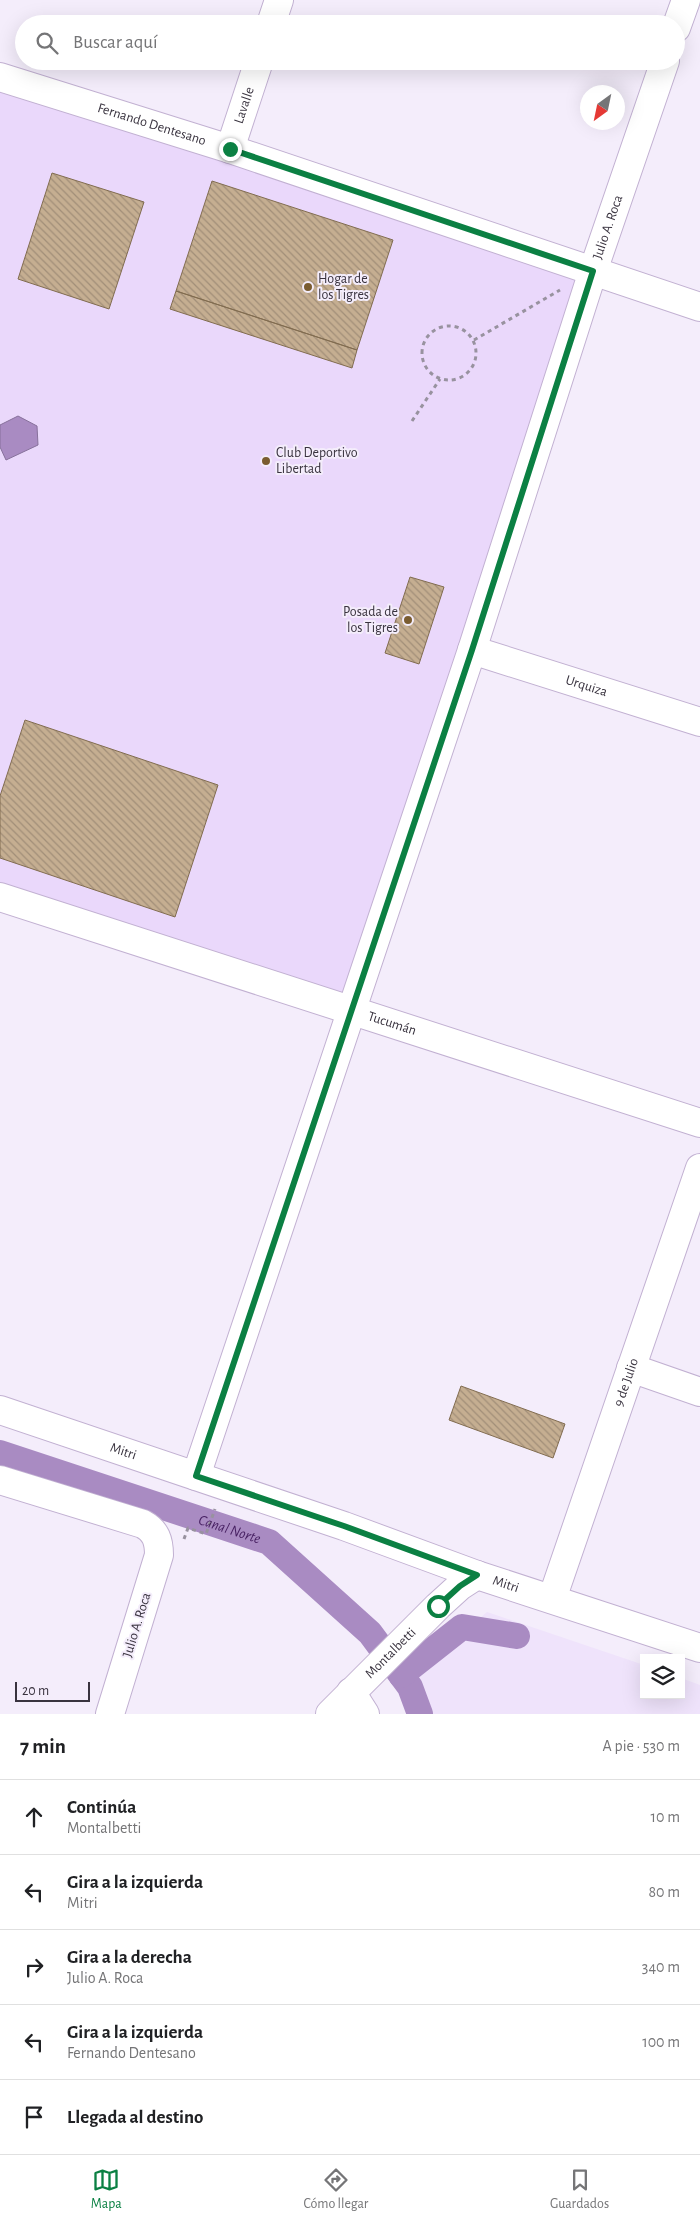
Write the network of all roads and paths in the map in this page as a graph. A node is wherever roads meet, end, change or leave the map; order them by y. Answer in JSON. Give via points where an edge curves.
{"nodes":[{"id":1,"x":279,"y":0,"type":"edge"},
{"id":2,"x":686,"y":0,"type":"edge"},
{"id":3,"x":274,"y":15,"type":"edge"},
{"id":4,"x":681,"y":15,"type":"edge"},
{"id":5,"x":256,"y":70,"type":"edge"},
{"id":6,"x":662,"y":70,"type":"edge"},
{"id":7,"x":0,"y":77,"type":"edge"},
{"id":8,"x":230,"y":149,"type":"junction"},
{"id":9,"x":593,"y":271,"type":"junction"},
{"id":10,"x":700,"y":307,"type":"edge"},
{"id":11,"x":474,"y":340,"type":"junction"},
{"id":12,"x":440,"y":379,"type":"junction"},
{"id":13,"x":412,"y":421,"type":"dead end"},
{"id":14,"x":472,"y":650,"type":"junction"},
{"id":15,"x":700,"y":722,"type":"edge"},
{"id":16,"x":0,"y":897,"type":"edge"},
{"id":17,"x":351,"y":1010,"type":"junction"},
{"id":18,"x":700,"y":1122,"type":"edge"},
{"id":19,"x":700,"y":1168,"type":"edge"},
{"id":20,"x":631,"y":1368,"type":"junction"},
{"id":21,"x":700,"y":1392,"type":"edge"},
{"id":22,"x":0,"y":1410,"type":"edge"},
{"id":23,"x":196,"y":1476,"type":"junction"},
{"id":24,"x":0,"y":1480,"type":"edge"},
{"id":25,"x":215,"y":1509,"type":"dead end"},
{"id":26,"x":206,"y":1534,"type":"dead end"},
{"id":27,"x":477,"y":1575,"type":"junction"},
{"id":28,"x":552,"y":1599,"type":"junction"},
{"id":29,"x":700,"y":1648,"type":"edge"},
{"id":30,"x":362,"y":1693,"type":"edge"},
{"id":31,"x":110,"y":1714,"type":"edge"},
{"id":32,"x":330,"y":1714,"type":"edge"}],
"edges":[{"from":1,"to":3,"type":"street"},
{"from":2,"to":4,"type":"street"},
{"from":5,"to":8,"type":"street","name":"Lavalle"},
{"from":6,"to":9,"type":"street","name":"Julio A. Roca"},
{"from":7,"to":8,"type":"street","name":"Fernando Dentesano"},
{"from":8,"to":9,"type":"street","name":"Fernando Dentesano"},
{"from":9,"to":10,"type":"street","name":"Fernando Dentesano"},
{"from":9,"to":11,"type":"path"},
{"from":9,"to":14,"type":"street","name":"Julio A. Roca"},
{"from":11,"to":12,"type":"path","via":[[477,352],[474,365],[466,375],[453,380]]},
{"from":11,"to":12,"type":"path","via":[[465,330],[452,325],[439,326],[428,334],[422,346],[422,360],[429,372]]},
{"from":12,"to":13,"type":"path"},
{"from":14,"to":15,"type":"street","name":"Urquiza"},
{"from":14,"to":17,"type":"street","name":"Julio A. Roca"},
{"from":16,"to":17,"type":"street","name":"Tucumán"},
{"from":17,"to":18,"type":"street","name":"Tucumán"},
{"from":17,"to":23,"type":"street","name":"Julio A. Roca"},
{"from":19,"to":20,"type":"street","name":"9 de Julio"},
{"from":20,"to":21,"type":"street"},
{"from":20,"to":28,"type":"street","name":"9 de Julio"},
{"from":22,"to":23,"type":"street","name":"Mitri"},
{"from":23,"to":27,"type":"street","name":"Mitri"},
{"from":24,"to":31,"type":"street","name":"Julio A. Roca","via":[[144,1524],[157,1536],[159,1555]]},
{"from":25,"to":26,"type":"path"},
{"from":27,"to":28,"type":"street","name":"Mitri"},
{"from":27,"to":30,"type":"street","name":"Montalbetti","via":[[460,1586],[404,1639]]},
{"from":28,"to":29,"type":"street","name":"Mitri"},
{"from":30,"to":32,"type":"street","name":"Montalbetti"}]}
